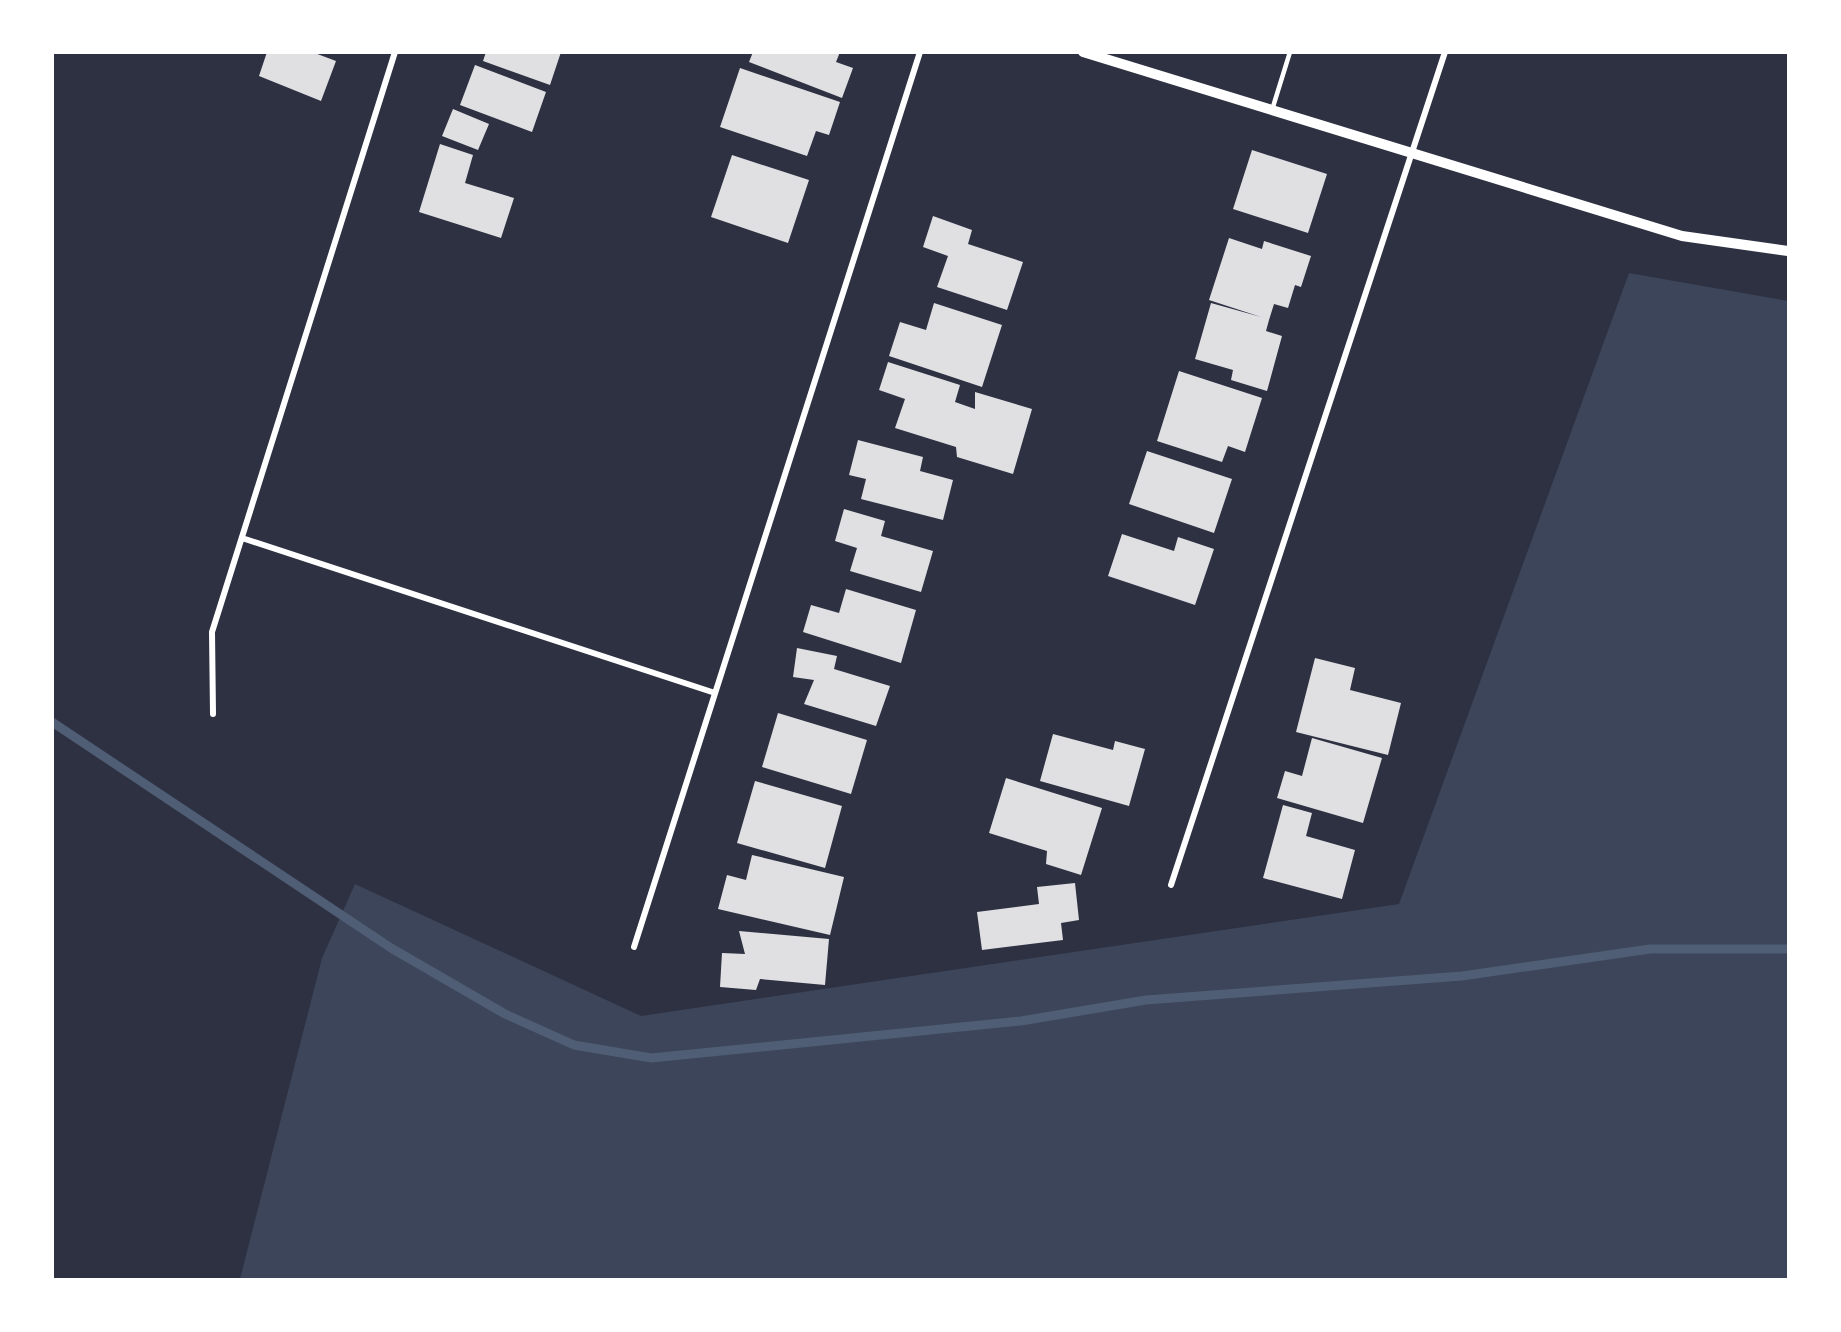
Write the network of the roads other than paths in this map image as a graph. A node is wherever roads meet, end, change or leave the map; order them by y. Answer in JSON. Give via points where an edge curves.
{"nodes":[{"id":1,"x":395,"y":52,"type":"edge"},
{"id":2,"x":920,"y":52,"type":"edge"},
{"id":3,"x":1083,"y":52,"type":"edge"},
{"id":4,"x":1290,"y":52,"type":"edge"},
{"id":5,"x":1445,"y":52,"type":"edge"},
{"id":6,"x":1272,"y":111,"type":"junction"},
{"id":7,"x":1411,"y":154,"type":"junction"},
{"id":8,"x":1788,"y":251,"type":"edge"},
{"id":9,"x":243,"y":538,"type":"junction"},
{"id":10,"x":716,"y":693,"type":"junction"},
{"id":11,"x":213,"y":714,"type":"dead end"},
{"id":12,"x":1171,"y":885,"type":"dead end"},
{"id":13,"x":634,"y":947,"type":"dead end"}],
"edges":[{"from":1,"to":9,"type":"street"},
{"from":2,"to":10,"type":"street"},
{"from":3,"to":6,"type":"street"},
{"from":4,"to":6,"type":"lane"},
{"from":5,"to":7,"type":"street"},
{"from":6,"to":7,"type":"street"},
{"from":7,"to":8,"type":"street","via":[[1682,236]]},
{"from":7,"to":12,"type":"street"},
{"from":9,"to":10,"type":"street"},
{"from":9,"to":11,"type":"street","via":[[212,632]]},
{"from":10,"to":13,"type":"street"}]}
